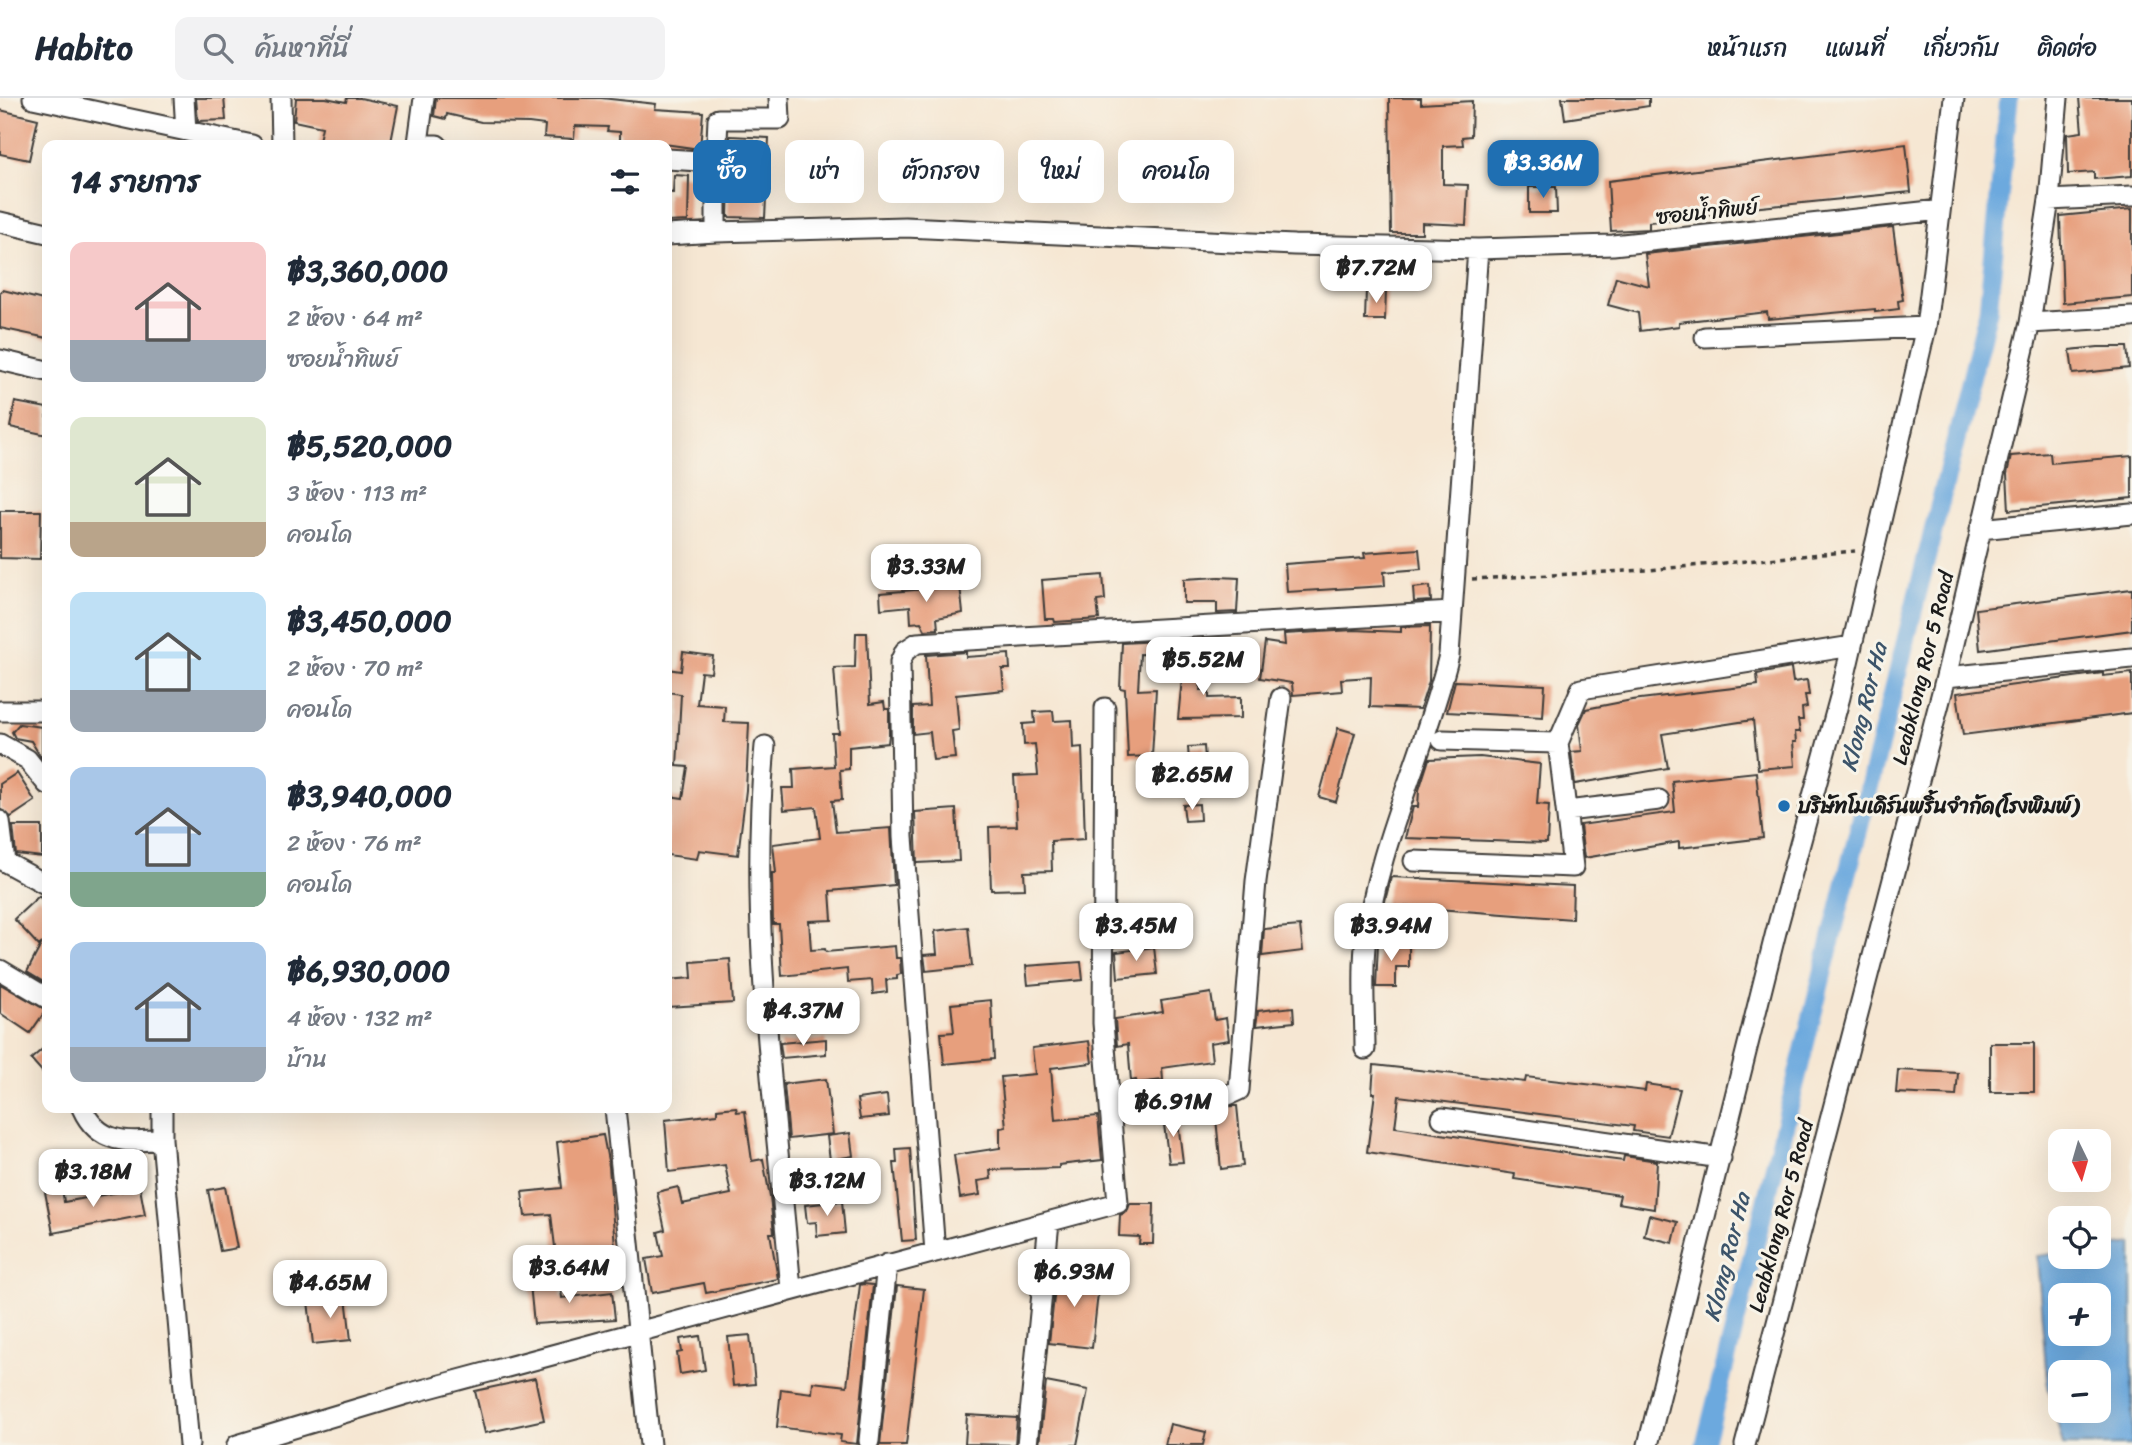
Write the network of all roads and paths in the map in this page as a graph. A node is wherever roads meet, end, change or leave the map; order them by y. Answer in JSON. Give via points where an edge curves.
{"nodes":[{"id":1,"x":33,"y":98,"type":"edge"},
{"id":2,"x":184,"y":98,"type":"edge"},
{"id":3,"x":281,"y":98,"type":"edge"},
{"id":4,"x":424,"y":98,"type":"edge"},
{"id":5,"x":779,"y":98,"type":"edge"},
{"id":6,"x":1954,"y":98,"type":"edge"},
{"id":7,"x":2058,"y":98,"type":"edge"},
{"id":8,"x":60,"y":101,"type":"edge"},
{"id":9,"x":186,"y":131,"type":"junction"},
{"id":10,"x":228,"y":140,"type":"edge"},
{"id":11,"x":282,"y":140,"type":"edge"},
{"id":12,"x":424,"y":140,"type":"edge"},
{"id":13,"x":717,"y":140,"type":"edge"},
{"id":14,"x":672,"y":159,"type":"edge"},
{"id":15,"x":693,"y":161,"type":"edge"},
{"id":16,"x":2132,"y":196,"type":"edge"},
{"id":17,"x":2049,"y":200,"type":"junction"},
{"id":18,"x":716,"y":203,"type":"edge"},
{"id":19,"x":1940,"y":210,"type":"junction"},
{"id":20,"x":0,"y":222,"type":"edge"},
{"id":21,"x":42,"y":232,"type":"edge"},
{"id":22,"x":716,"y":232,"type":"junction"},
{"id":23,"x":672,"y":234,"type":"edge"},
{"id":24,"x":1478,"y":249,"type":"junction"},
{"id":25,"x":2132,"y":317,"type":"edge"},
{"id":26,"x":2031,"y":323,"type":"junction"},
{"id":27,"x":1926,"y":327,"type":"junction"},
{"id":28,"x":1705,"y":337,"type":"dead end"},
{"id":29,"x":0,"y":360,"type":"edge"},
{"id":30,"x":42,"y":370,"type":"edge"},
{"id":31,"x":2132,"y":514,"type":"edge"},
{"id":32,"x":1980,"y":529,"type":"junction"},
{"id":33,"x":1874,"y":549,"type":"junction"},
{"id":34,"x":1456,"y":579,"type":"junction"},
{"id":35,"x":1452,"y":612,"type":"junction"},
{"id":36,"x":1852,"y":646,"type":"junction"},
{"id":37,"x":2132,"y":658,"type":"edge"},
{"id":38,"x":1945,"y":677,"type":"junction"},
{"id":39,"x":1281,"y":698,"type":"dead end"},
{"id":40,"x":1105,"y":708,"type":"dead end"},
{"id":41,"x":0,"y":711,"type":"edge"},
{"id":42,"x":42,"y":711,"type":"edge"},
{"id":43,"x":1442,"y":740,"type":"dead end"},
{"id":44,"x":1558,"y":743,"type":"junction"},
{"id":45,"x":0,"y":744,"type":"edge"},
{"id":46,"x":765,"y":746,"type":"dead end"},
{"id":47,"x":42,"y":778,"type":"edge"},
{"id":48,"x":1659,"y":800,"type":"dead end"},
{"id":49,"x":1567,"y":811,"type":"junction"},
{"id":50,"x":0,"y":821,"type":"edge"},
{"id":51,"x":1414,"y":861,"type":"dead end"},
{"id":52,"x":9,"y":869,"type":"edge"},
{"id":53,"x":42,"y":869,"type":"edge"},
{"id":54,"x":42,"y":883,"type":"edge"},
{"id":55,"x":0,"y":970,"type":"edge"},
{"id":56,"x":42,"y":995,"type":"edge"},
{"id":57,"x":1365,"y":1049,"type":"dead end"},
{"id":58,"x":1110,"y":1105,"type":"junction"},
{"id":59,"x":85,"y":1113,"type":"edge"},
{"id":60,"x":162,"y":1113,"type":"edge"},
{"id":61,"x":615,"y":1113,"type":"edge"},
{"id":62,"x":1442,"y":1118,"type":"dead end"},
{"id":63,"x":162,"y":1139,"type":"junction"},
{"id":64,"x":1721,"y":1158,"type":"junction"},
{"id":65,"x":1049,"y":1222,"type":"junction"},
{"id":66,"x":935,"y":1252,"type":"junction"},
{"id":67,"x":887,"y":1264,"type":"junction"},
{"id":68,"x":792,"y":1290,"type":"junction"},
{"id":69,"x":637,"y":1332,"type":"junction"},
{"id":70,"x":869,"y":1441,"type":"dead end"},
{"id":71,"x":189,"y":1445,"type":"edge"},
{"id":72,"x":237,"y":1445,"type":"edge"},
{"id":73,"x":650,"y":1445,"type":"edge"},
{"id":74,"x":1027,"y":1445,"type":"edge"},
{"id":75,"x":1648,"y":1445,"type":"edge"},
{"id":76,"x":1745,"y":1445,"type":"edge"}],
"edges":[{"from":1,"to":8,"type":"street"},
{"from":2,"to":9,"type":"street"},
{"from":3,"to":11,"type":"street"},
{"from":4,"to":12,"type":"street"},
{"from":5,"to":13,"type":"street","via":[[780,119],[718,119]]},
{"from":6,"to":19,"type":"street"},
{"from":7,"to":17,"type":"street","name":"Leabklong Ror 5 Road"},
{"from":8,"to":9,"type":"street"},
{"from":9,"to":10,"type":"street"},
{"from":14,"to":15,"type":"street"},
{"from":16,"to":17,"type":"street"},
{"from":17,"to":26,"type":"street","name":"Leabklong Ror 5 Road"},
{"from":18,"to":22,"type":"street"},
{"from":19,"to":24,"type":"street","name":"ซอยน้ำทิพย์","via":[[1613,244]]},
{"from":19,"to":27,"type":"street"},
{"from":20,"to":21,"type":"street"},
{"from":22,"to":23,"type":"street","name":"ซอยน้ำทิพย์"},
{"from":22,"to":24,"type":"street","name":"ซอยน้ำทิพย์","via":[[905,227]]},
{"from":24,"to":34,"type":"street"},
{"from":25,"to":26,"type":"street"},
{"from":26,"to":32,"type":"street","name":"Leabklong Ror 5 Road"},
{"from":27,"to":28,"type":"street"},
{"from":27,"to":33,"type":"street"},
{"from":29,"to":30,"type":"street"},
{"from":31,"to":32,"type":"street"},
{"from":32,"to":38,"type":"street","name":"Leabklong Ror 5 Road"},
{"from":33,"to":34,"type":"path","via":[[1648,570]]},
{"from":33,"to":36,"type":"street"},
{"from":34,"to":35,"type":"street"},
{"from":35,"to":57,"type":"street","via":[[1440,692],[1393,830],[1371,915],[1365,947]]},
{"from":35,"to":66,"type":"street","via":[[917,643],[905,651],[900,662],[903,837]]},
{"from":36,"to":44,"type":"street","via":[[1581,689]]},
{"from":36,"to":64,"type":"street"},
{"from":37,"to":38,"type":"street"},
{"from":38,"to":76,"type":"street","name":"Leabklong Ror 5 Road"},
{"from":39,"to":58,"type":"street","via":[[1256,881],[1239,1090],[1228,1096]]},
{"from":40,"to":58,"type":"street","via":[[1102,998]]},
{"from":41,"to":42,"type":"street"},
{"from":43,"to":44,"type":"street"},
{"from":44,"to":49,"type":"street"},
{"from":45,"to":47,"type":"street","via":[[26,759]]},
{"from":46,"to":68,"type":"street","via":[[759,808],[760,904]]},
{"from":48,"to":49,"type":"street"},
{"from":49,"to":51,"type":"street","via":[[1573,867]]},
{"from":50,"to":52,"type":"street","via":[[3,858]]},
{"from":52,"to":53,"type":"street"},
{"from":52,"to":54,"type":"street"},
{"from":55,"to":56,"type":"street"},
{"from":58,"to":65,"type":"street","via":[[1118,1203]]},
{"from":59,"to":63,"type":"street","via":[[91,1125],[112,1139]]},
{"from":60,"to":63,"type":"street"},
{"from":61,"to":69,"type":"street"},
{"from":62,"to":64,"type":"street"},
{"from":63,"to":71,"type":"street"},
{"from":64,"to":75,"type":"street"},
{"from":65,"to":66,"type":"street"},
{"from":65,"to":74,"type":"street"},
{"from":66,"to":67,"type":"street"},
{"from":67,"to":68,"type":"street"},
{"from":67,"to":70,"type":"street"},
{"from":68,"to":69,"type":"street"},
{"from":69,"to":72,"type":"street"},
{"from":69,"to":73,"type":"street"}]}
